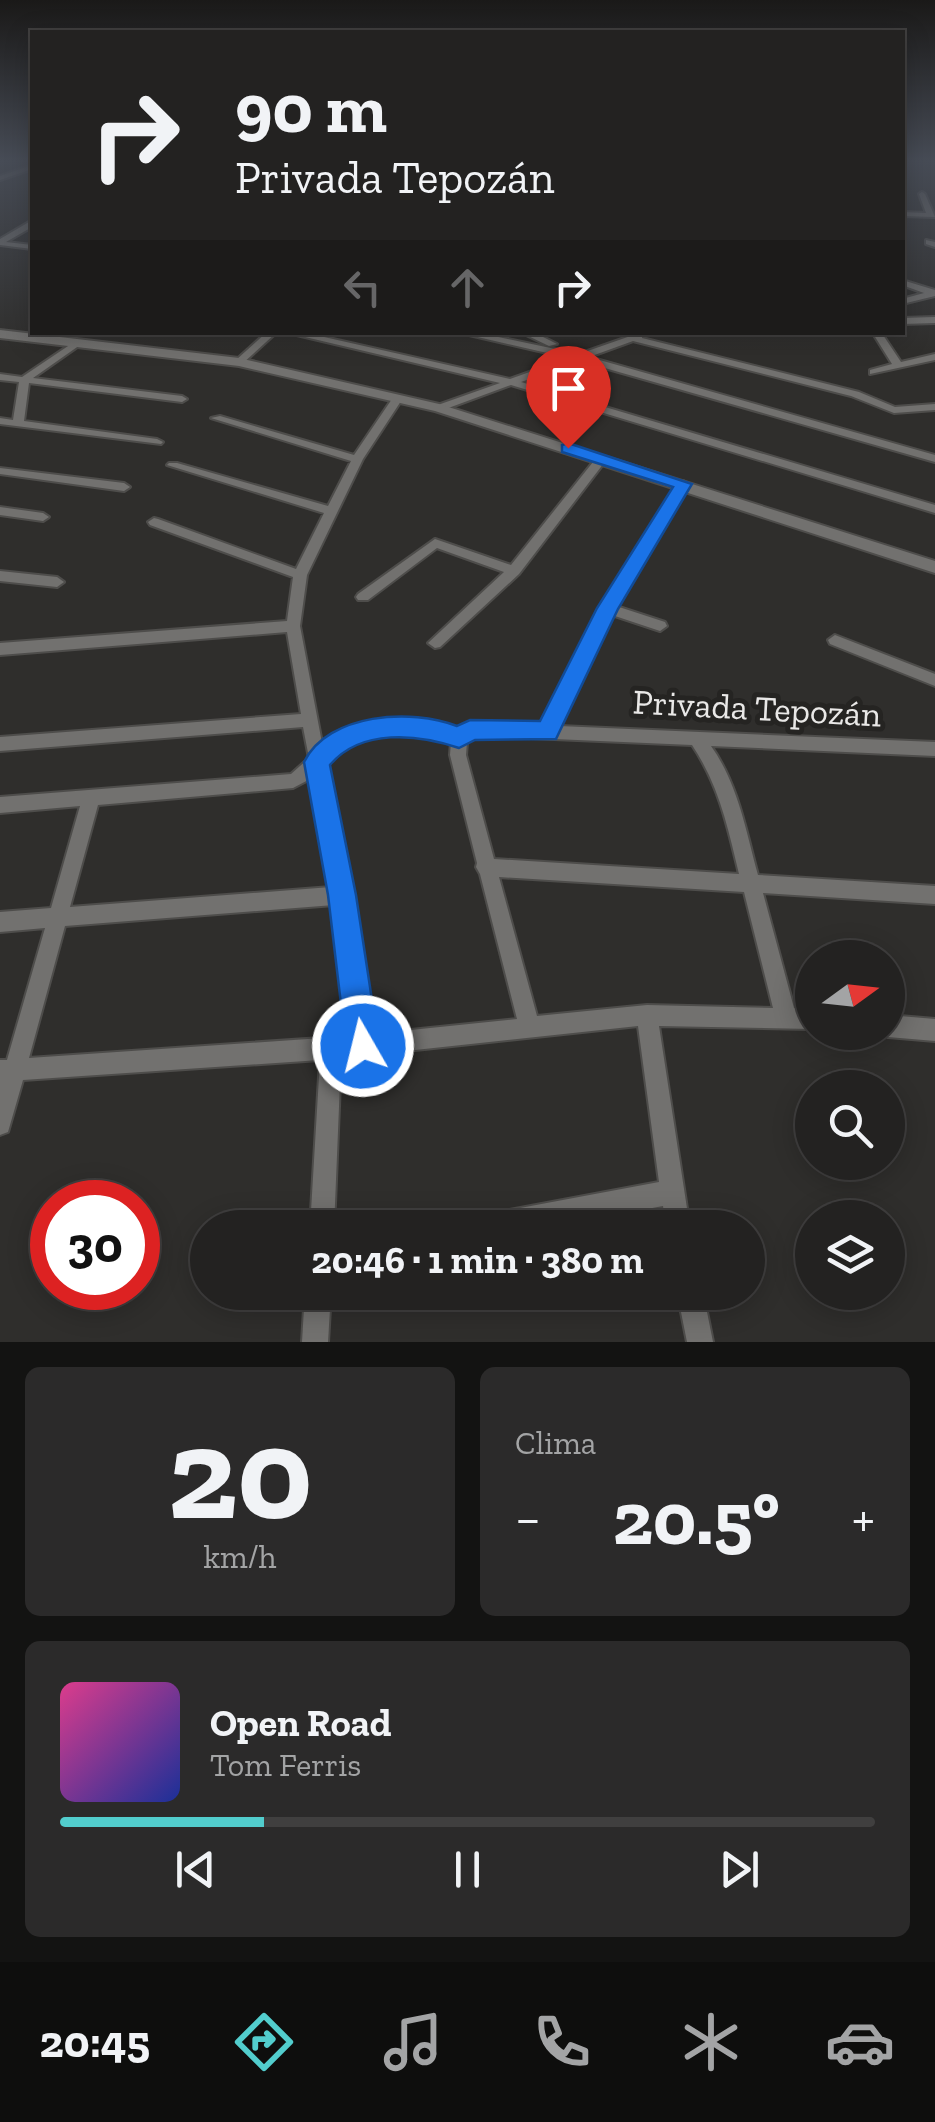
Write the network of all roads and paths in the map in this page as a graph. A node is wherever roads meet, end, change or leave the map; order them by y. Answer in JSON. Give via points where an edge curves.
{"nodes":[{"id":1,"x":30,"y":225,"type":"edge"},
{"id":2,"x":0,"y":242,"type":"edge"},
{"id":3,"x":30,"y":247,"type":"edge"},
{"id":4,"x":905,"y":283,"type":"edge"},
{"id":5,"x":934,"y":293,"type":"edge"},
{"id":6,"x":905,"y":301,"type":"edge"},
{"id":7,"x":905,"y":322,"type":"edge"},
{"id":8,"x":933,"y":324,"type":"edge"},
{"id":9,"x":0,"y":334,"type":"edge"},
{"id":10,"x":270,"y":335,"type":"edge"},
{"id":11,"x":301,"y":335,"type":"edge"},
{"id":12,"x":474,"y":335,"type":"edge"},
{"id":13,"x":530,"y":335,"type":"edge"},
{"id":14,"x":638,"y":335,"type":"edge"},
{"id":15,"x":645,"y":335,"type":"edge"},
{"id":16,"x":878,"y":335,"type":"edge"},
{"id":17,"x":77,"y":344,"type":"junction"},
{"id":18,"x":578,"y":357,"type":"junction"},
{"id":19,"x":935,"y":357,"type":"edge"},
{"id":20,"x":239,"y":362,"type":"junction"},
{"id":21,"x":898,"y":366,"type":"junction"},
{"id":22,"x":873,"y":372,"type":"dead end"},
{"id":23,"x":0,"y":376,"type":"edge"},
{"id":24,"x":24,"y":380,"type":"junction"},
{"id":25,"x":510,"y":382,"type":"junction"},
{"id":26,"x":398,"y":398,"type":"junction"},
{"id":27,"x":182,"y":399,"type":"dead end"},
{"id":28,"x":935,"y":407,"type":"edge"},
{"id":29,"x":440,"y":408,"type":"junction"},
{"id":30,"x":216,"y":418,"type":"dead end"},
{"id":31,"x":0,"y":421,"type":"edge"},
{"id":32,"x":18,"y":423,"type":"junction"},
{"id":33,"x":157,"y":442,"type":"dead end"},
{"id":34,"x":357,"y":459,"type":"junction"},
{"id":35,"x":600,"y":459,"type":"junction"},
{"id":36,"x":935,"y":459,"type":"edge"},
{"id":37,"x":173,"y":464,"type":"dead end"},
{"id":38,"x":0,"y":471,"type":"edge"},
{"id":39,"x":684,"y":484,"type":"junction"},
{"id":40,"x":124,"y":487,"type":"dead end"},
{"id":41,"x":935,"y":509,"type":"edge"},
{"id":42,"x":0,"y":511,"type":"edge"},
{"id":43,"x":332,"y":511,"type":"junction"},
{"id":44,"x":43,"y":516,"type":"dead end"},
{"id":45,"x":154,"y":522,"type":"dead end"},
{"id":46,"x":935,"y":567,"type":"edge"},
{"id":47,"x":514,"y":570,"type":"junction"},
{"id":48,"x":300,"y":575,"type":"junction"},
{"id":49,"x":0,"y":576,"type":"edge"},
{"id":50,"x":57,"y":582,"type":"dead end"},
{"id":51,"x":363,"y":597,"type":"dead end"},
{"id":52,"x":608,"y":608,"type":"junction"},
{"id":53,"x":294,"y":626,"type":"junction"},
{"id":54,"x":660,"y":626,"type":"dead end"},
{"id":55,"x":835,"y":640,"type":"dead end"},
{"id":56,"x":435,"y":643,"type":"dead end"},
{"id":57,"x":0,"y":649,"type":"edge"},
{"id":58,"x":935,"y":680,"type":"edge"},
{"id":59,"x":310,"y":720,"type":"junction"},
{"id":60,"x":548,"y":732,"type":"junction"},
{"id":61,"x":695,"y":737,"type":"junction"},
{"id":62,"x":459,"y":738,"type":"junction"},
{"id":63,"x":0,"y":744,"type":"edge"},
{"id":64,"x":935,"y":749,"type":"edge"},
{"id":65,"x":317,"y":762,"type":"junction"},
{"id":66,"x":91,"y":798,"type":"junction"},
{"id":67,"x":0,"y":805,"type":"edge"},
{"id":68,"x":486,"y":866,"type":"junction"},
{"id":69,"x":748,"y":880,"type":"junction"},
{"id":70,"x":342,"y":895,"type":"junction"},
{"id":71,"x":935,"y":895,"type":"edge"},
{"id":72,"x":59,"y":918,"type":"junction"},
{"id":73,"x":0,"y":922,"type":"edge"},
{"id":74,"x":646,"y":1015,"type":"junction"},
{"id":75,"x":786,"y":1016,"type":"junction"},
{"id":76,"x":795,"y":1017,"type":"edge"},
{"id":77,"x":529,"y":1025,"type":"junction"},
{"id":78,"x":905,"y":1027,"type":"edge"},
{"id":79,"x":935,"y":1030,"type":"edge"},
{"id":80,"x":363,"y":1046,"type":"junction"},
{"id":81,"x":331,"y":1048,"type":"junction"},
{"id":82,"x":8,"y":1070,"type":"edge"},
{"id":83,"x":0,"y":1124,"type":"edge"},
{"id":84,"x":672,"y":1192,"type":"junction"},
{"id":85,"x":323,"y":1210,"type":"edge"},
{"id":86,"x":574,"y":1210,"type":"edge"},
{"id":87,"x":675,"y":1210,"type":"edge"},
{"id":88,"x":317,"y":1310,"type":"edge"},
{"id":89,"x":694,"y":1310,"type":"edge"},
{"id":90,"x":315,"y":1342,"type":"edge"},
{"id":91,"x":700,"y":1342,"type":"edge"}],
"edges":[{"from":1,"to":2,"type":"street"},
{"from":2,"to":3,"type":"street"},
{"from":4,"to":5,"type":"street"},
{"from":5,"to":6,"type":"street"},
{"from":7,"to":8,"type":"street"},
{"from":9,"to":17,"type":"main road"},
{"from":10,"to":20,"type":"street"},
{"from":11,"to":25,"type":"street"},
{"from":12,"to":18,"type":"street"},
{"from":13,"to":18,"type":"street"},
{"from":14,"to":18,"type":"street"},
{"from":15,"to":28,"type":"street","via":[[900,412]]},
{"from":16,"to":21,"type":"street"},
{"from":17,"to":20,"type":"main road"},
{"from":17,"to":24,"type":"street"},
{"from":18,"to":25,"type":"street"},
{"from":18,"to":36,"type":"street"},
{"from":19,"to":21,"type":"street"},
{"from":20,"to":26,"type":"main road"},
{"from":21,"to":22,"type":"street"},
{"from":23,"to":24,"type":"street"},
{"from":24,"to":27,"type":"street"},
{"from":24,"to":32,"type":"street"},
{"from":25,"to":29,"type":"street"},
{"from":25,"to":41,"type":"street"},
{"from":26,"to":29,"type":"main road"},
{"from":26,"to":34,"type":"street"},
{"from":29,"to":35,"type":"main road"},
{"from":30,"to":34,"type":"street"},
{"from":31,"to":32,"type":"street"},
{"from":32,"to":33,"type":"street"},
{"from":34,"to":43,"type":"street"},
{"from":35,"to":39,"type":"main road"},
{"from":35,"to":47,"type":"street"},
{"from":37,"to":43,"type":"street"},
{"from":38,"to":40,"type":"street"},
{"from":39,"to":46,"type":"main road"},
{"from":39,"to":52,"type":"street"},
{"from":42,"to":44,"type":"street"},
{"from":43,"to":48,"type":"street"},
{"from":45,"to":48,"type":"street"},
{"from":47,"to":51,"type":"street","via":[[434,543]]},
{"from":47,"to":56,"type":"street"},
{"from":48,"to":53,"type":"street"},
{"from":49,"to":50,"type":"street"},
{"from":52,"to":54,"type":"street"},
{"from":52,"to":60,"type":"street"},
{"from":53,"to":57,"type":"street"},
{"from":53,"to":59,"type":"street"},
{"from":55,"to":58,"type":"street"},
{"from":59,"to":63,"type":"street"},
{"from":59,"to":65,"type":"street"},
{"from":60,"to":61,"type":"street","name":"Privada Tepozán"},
{"from":60,"to":62,"type":"street","name":"Privada Tepozán","via":[[470,730]]},
{"from":61,"to":64,"type":"street","name":"Privada Tepozán"},
{"from":61,"to":69,"type":"street","via":[[728,796]]},
{"from":62,"to":65,"type":"street","name":"Privada Tepozán","via":[[433,727],[383,728],[333,743]]},
{"from":62,"to":68,"type":"street"},
{"from":65,"to":66,"type":"street","name":"Privada Tepozán","via":[[293,781]]},
{"from":65,"to":70,"type":"street"},
{"from":66,"to":67,"type":"street","name":"Privada Tepozán"},
{"from":66,"to":72,"type":"street"},
{"from":68,"to":69,"type":"street"},
{"from":68,"to":77,"type":"street"},
{"from":69,"to":71,"type":"street"},
{"from":69,"to":75,"type":"street"},
{"from":70,"to":72,"type":"street"},
{"from":70,"to":80,"type":"street"},
{"from":72,"to":73,"type":"street"},
{"from":72,"to":82,"type":"street"},
{"from":74,"to":75,"type":"street"},
{"from":74,"to":77,"type":"street"},
{"from":74,"to":84,"type":"street"},
{"from":75,"to":76,"type":"street"},
{"from":77,"to":80,"type":"street"},
{"from":78,"to":79,"type":"street"},
{"from":80,"to":81,"type":"street"},
{"from":81,"to":82,"type":"street"},
{"from":81,"to":85,"type":"street"},
{"from":82,"to":83,"type":"street"},
{"from":84,"to":86,"type":"street"},
{"from":84,"to":87,"type":"street"},
{"from":88,"to":90,"type":"street"},
{"from":89,"to":91,"type":"street"}]}
